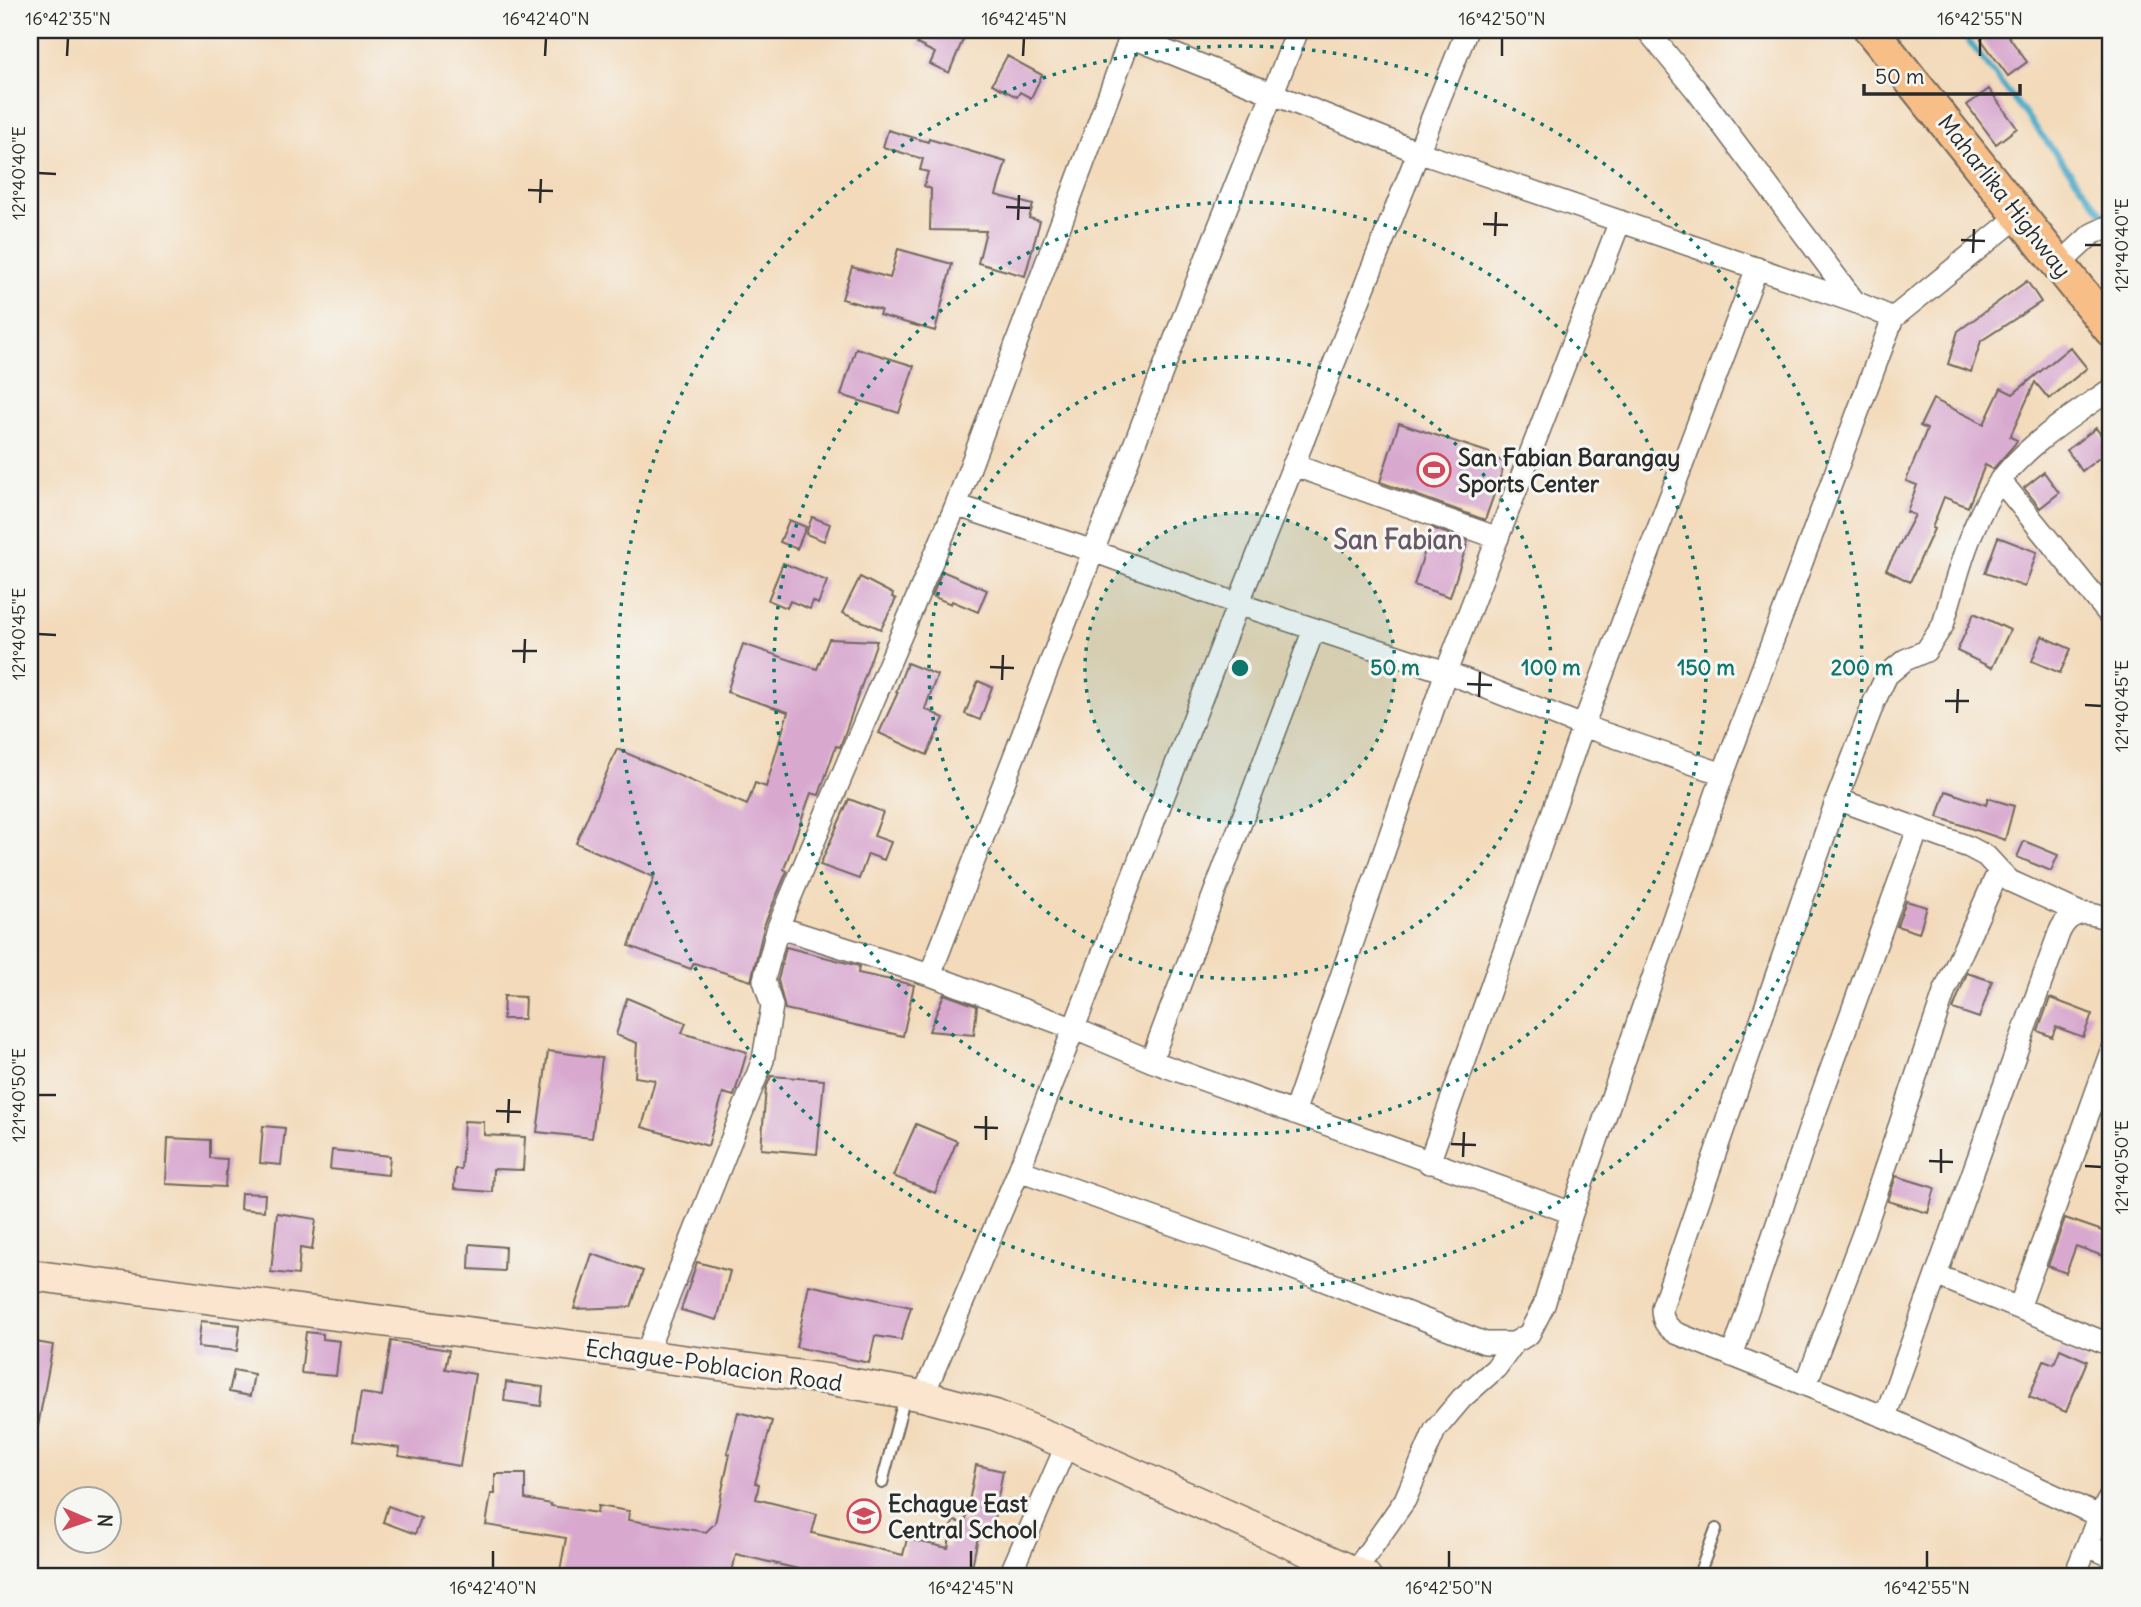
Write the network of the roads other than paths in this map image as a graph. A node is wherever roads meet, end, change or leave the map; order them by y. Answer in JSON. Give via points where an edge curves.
{"nodes":[{"id":1,"x":1298,"y":30,"type":"edge"},
{"id":2,"x":1467,"y":30,"type":"edge"},
{"id":3,"x":1647,"y":30,"type":"edge"},
{"id":4,"x":1871,"y":30,"type":"edge"},
{"id":5,"x":1132,"y":33,"type":"edge"},
{"id":6,"x":1273,"y":94,"type":"junction"},
{"id":7,"x":1418,"y":152,"type":"junction"},
{"id":8,"x":2020,"y":215,"type":"junction"},
{"id":9,"x":1620,"y":221,"type":"junction"},
{"id":10,"x":2111,"y":225,"type":"edge"},
{"id":11,"x":2059,"y":265,"type":"junction"},
{"id":12,"x":1756,"y":268,"type":"junction"},
{"id":13,"x":1856,"y":302,"type":"junction"},
{"id":14,"x":1893,"y":318,"type":"junction"},
{"id":15,"x":2111,"y":330,"type":"edge"},
{"id":16,"x":2111,"y":389,"type":"edge"},
{"id":17,"x":1293,"y":465,"type":"junction"},
{"id":18,"x":2000,"y":480,"type":"junction"},
{"id":19,"x":957,"y":505,"type":"junction"},
{"id":20,"x":1497,"y":538,"type":"junction"},
{"id":21,"x":1093,"y":551,"type":"junction"},
{"id":22,"x":1238,"y":604,"type":"junction"},
{"id":23,"x":2111,"y":617,"type":"edge"},
{"id":24,"x":1314,"y":629,"type":"junction"},
{"id":25,"x":1446,"y":672,"type":"junction"},
{"id":26,"x":1583,"y":726,"type":"junction"},
{"id":27,"x":1723,"y":774,"type":"junction"},
{"id":28,"x":1837,"y":799,"type":"junction"},
{"id":29,"x":1918,"y":829,"type":"junction"},
{"id":30,"x":1999,"y":870,"type":"junction"},
{"id":31,"x":2080,"y":913,"type":"junction"},
{"id":32,"x":2111,"y":920,"type":"edge"},
{"id":33,"x":778,"y":927,"type":"junction"},
{"id":34,"x":930,"y":975,"type":"junction"},
{"id":35,"x":1075,"y":1029,"type":"junction"},
{"id":36,"x":2111,"y":1051,"type":"edge"},
{"id":37,"x":1151,"y":1061,"type":"junction"},
{"id":38,"x":1294,"y":1113,"type":"junction"},
{"id":39,"x":1429,"y":1163,"type":"junction"},
{"id":40,"x":1019,"y":1170,"type":"junction"},
{"id":41,"x":1572,"y":1213,"type":"junction"},
{"id":42,"x":30,"y":1275,"type":"edge"},
{"id":43,"x":1937,"y":1275,"type":"junction"},
{"id":44,"x":2019,"y":1308,"type":"junction"},
{"id":45,"x":1514,"y":1343,"type":"junction"},
{"id":46,"x":2111,"y":1345,"type":"edge"},
{"id":47,"x":645,"y":1356,"type":"junction"},
{"id":48,"x":1732,"y":1356,"type":"junction"},
{"id":49,"x":1806,"y":1384,"type":"junction"},
{"id":50,"x":915,"y":1394,"type":"junction"},
{"id":51,"x":1885,"y":1417,"type":"junction"},
{"id":52,"x":1067,"y":1444,"type":"junction"},
{"id":53,"x":882,"y":1483,"type":"dead end"},
{"id":54,"x":2111,"y":1495,"type":"edge"},
{"id":55,"x":2099,"y":1516,"type":"junction"},
{"id":56,"x":1716,"y":1529,"type":"dead end"},
{"id":57,"x":2088,"y":1546,"type":"junction"},
{"id":58,"x":2111,"y":1556,"type":"edge"},
{"id":59,"x":1357,"y":1575,"type":"edge"},
{"id":60,"x":1009,"y":1577,"type":"edge"},
{"id":61,"x":1699,"y":1577,"type":"edge"},
{"id":62,"x":2074,"y":1577,"type":"edge"}],
"edges":[{"from":1,"to":6,"type":"street"},
{"from":2,"to":7,"type":"street"},
{"from":3,"to":13,"type":"street"},
{"from":4,"to":8,"type":"highway","name":"Maharlika Highway"},
{"from":5,"to":6,"type":"street"},
{"from":5,"to":19,"type":"street"},
{"from":6,"to":7,"type":"street"},
{"from":6,"to":21,"type":"street"},
{"from":7,"to":9,"type":"street"},
{"from":7,"to":17,"type":"street"},
{"from":8,"to":11,"type":"highway","name":"Maharlika Highway"},
{"from":8,"to":14,"type":"street"},
{"from":9,"to":12,"type":"street"},
{"from":9,"to":20,"type":"street"},
{"from":10,"to":11,"type":"street","via":[[2092,234]]},
{"from":11,"to":15,"type":"highway","name":"Maharlika Highway"},
{"from":12,"to":13,"type":"street"},
{"from":12,"to":26,"type":"street"},
{"from":13,"to":14,"type":"street"},
{"from":14,"to":27,"type":"street"},
{"from":16,"to":18,"type":"street","via":[[2029,451]]},
{"from":17,"to":20,"type":"street"},
{"from":17,"to":22,"type":"street"},
{"from":18,"to":23,"type":"street"},
{"from":18,"to":28,"type":"street","via":[[1977,521],[1943,625],[1926,651],[1887,675]]},
{"from":19,"to":21,"type":"street"},
{"from":19,"to":33,"type":"street"},
{"from":20,"to":25,"type":"street"},
{"from":21,"to":22,"type":"street"},
{"from":21,"to":34,"type":"street"},
{"from":22,"to":24,"type":"street"},
{"from":22,"to":35,"type":"street"},
{"from":24,"to":25,"type":"street"},
{"from":24,"to":37,"type":"street"},
{"from":25,"to":26,"type":"street"},
{"from":25,"to":38,"type":"street"},
{"from":26,"to":27,"type":"street"},
{"from":26,"to":39,"type":"street"},
{"from":27,"to":41,"type":"street"},
{"from":28,"to":29,"type":"street"},
{"from":28,"to":48,"type":"street","via":[[1662,1308],[1666,1326],[1676,1333]]},
{"from":29,"to":30,"type":"street","via":[[1969,847]]},
{"from":29,"to":48,"type":"street"},
{"from":30,"to":31,"type":"street","via":[[2010,881]]},
{"from":30,"to":49,"type":"street","via":[[1945,990],[1864,1231]]},
{"from":31,"to":32,"type":"street"},
{"from":31,"to":43,"type":"street","via":[[2064,922],[2059,933]]},
{"from":33,"to":34,"type":"street"},
{"from":33,"to":47,"type":"street","via":[[764,980],[772,1006],[763,1060]]},
{"from":34,"to":35,"type":"street"},
{"from":35,"to":37,"type":"street"},
{"from":35,"to":40,"type":"street"},
{"from":36,"to":44,"type":"street"},
{"from":37,"to":38,"type":"street"},
{"from":38,"to":39,"type":"street"},
{"from":39,"to":41,"type":"street"},
{"from":40,"to":45,"type":"street","via":[[1485,1343]]},
{"from":40,"to":50,"type":"street"},
{"from":41,"to":45,"type":"street","via":[[1544,1305],[1529,1334]]},
{"from":42,"to":47,"type":"main road","name":"Echague-Poblacion Road"},
{"from":43,"to":44,"type":"street"},
{"from":43,"to":51,"type":"street"},
{"from":44,"to":46,"type":"street"},
{"from":45,"to":59,"type":"street","via":[[1435,1430],[1405,1500]]},
{"from":47,"to":50,"type":"main road","name":"Echague-Poblacion Road"},
{"from":48,"to":49,"type":"street"},
{"from":49,"to":51,"type":"street"},
{"from":50,"to":52,"type":"main road","name":"Echague-Poblacion Road","via":[[995,1415]]},
{"from":50,"to":53,"type":"lane"},
{"from":51,"to":55,"type":"street"},
{"from":52,"to":59,"type":"main road","name":"Echague-Poblacion Road"},
{"from":52,"to":60,"type":"street"},
{"from":54,"to":55,"type":"street"},
{"from":55,"to":57,"type":"street"},
{"from":56,"to":61,"type":"lane"},
{"from":57,"to":58,"type":"street"},
{"from":57,"to":62,"type":"street"}]}
